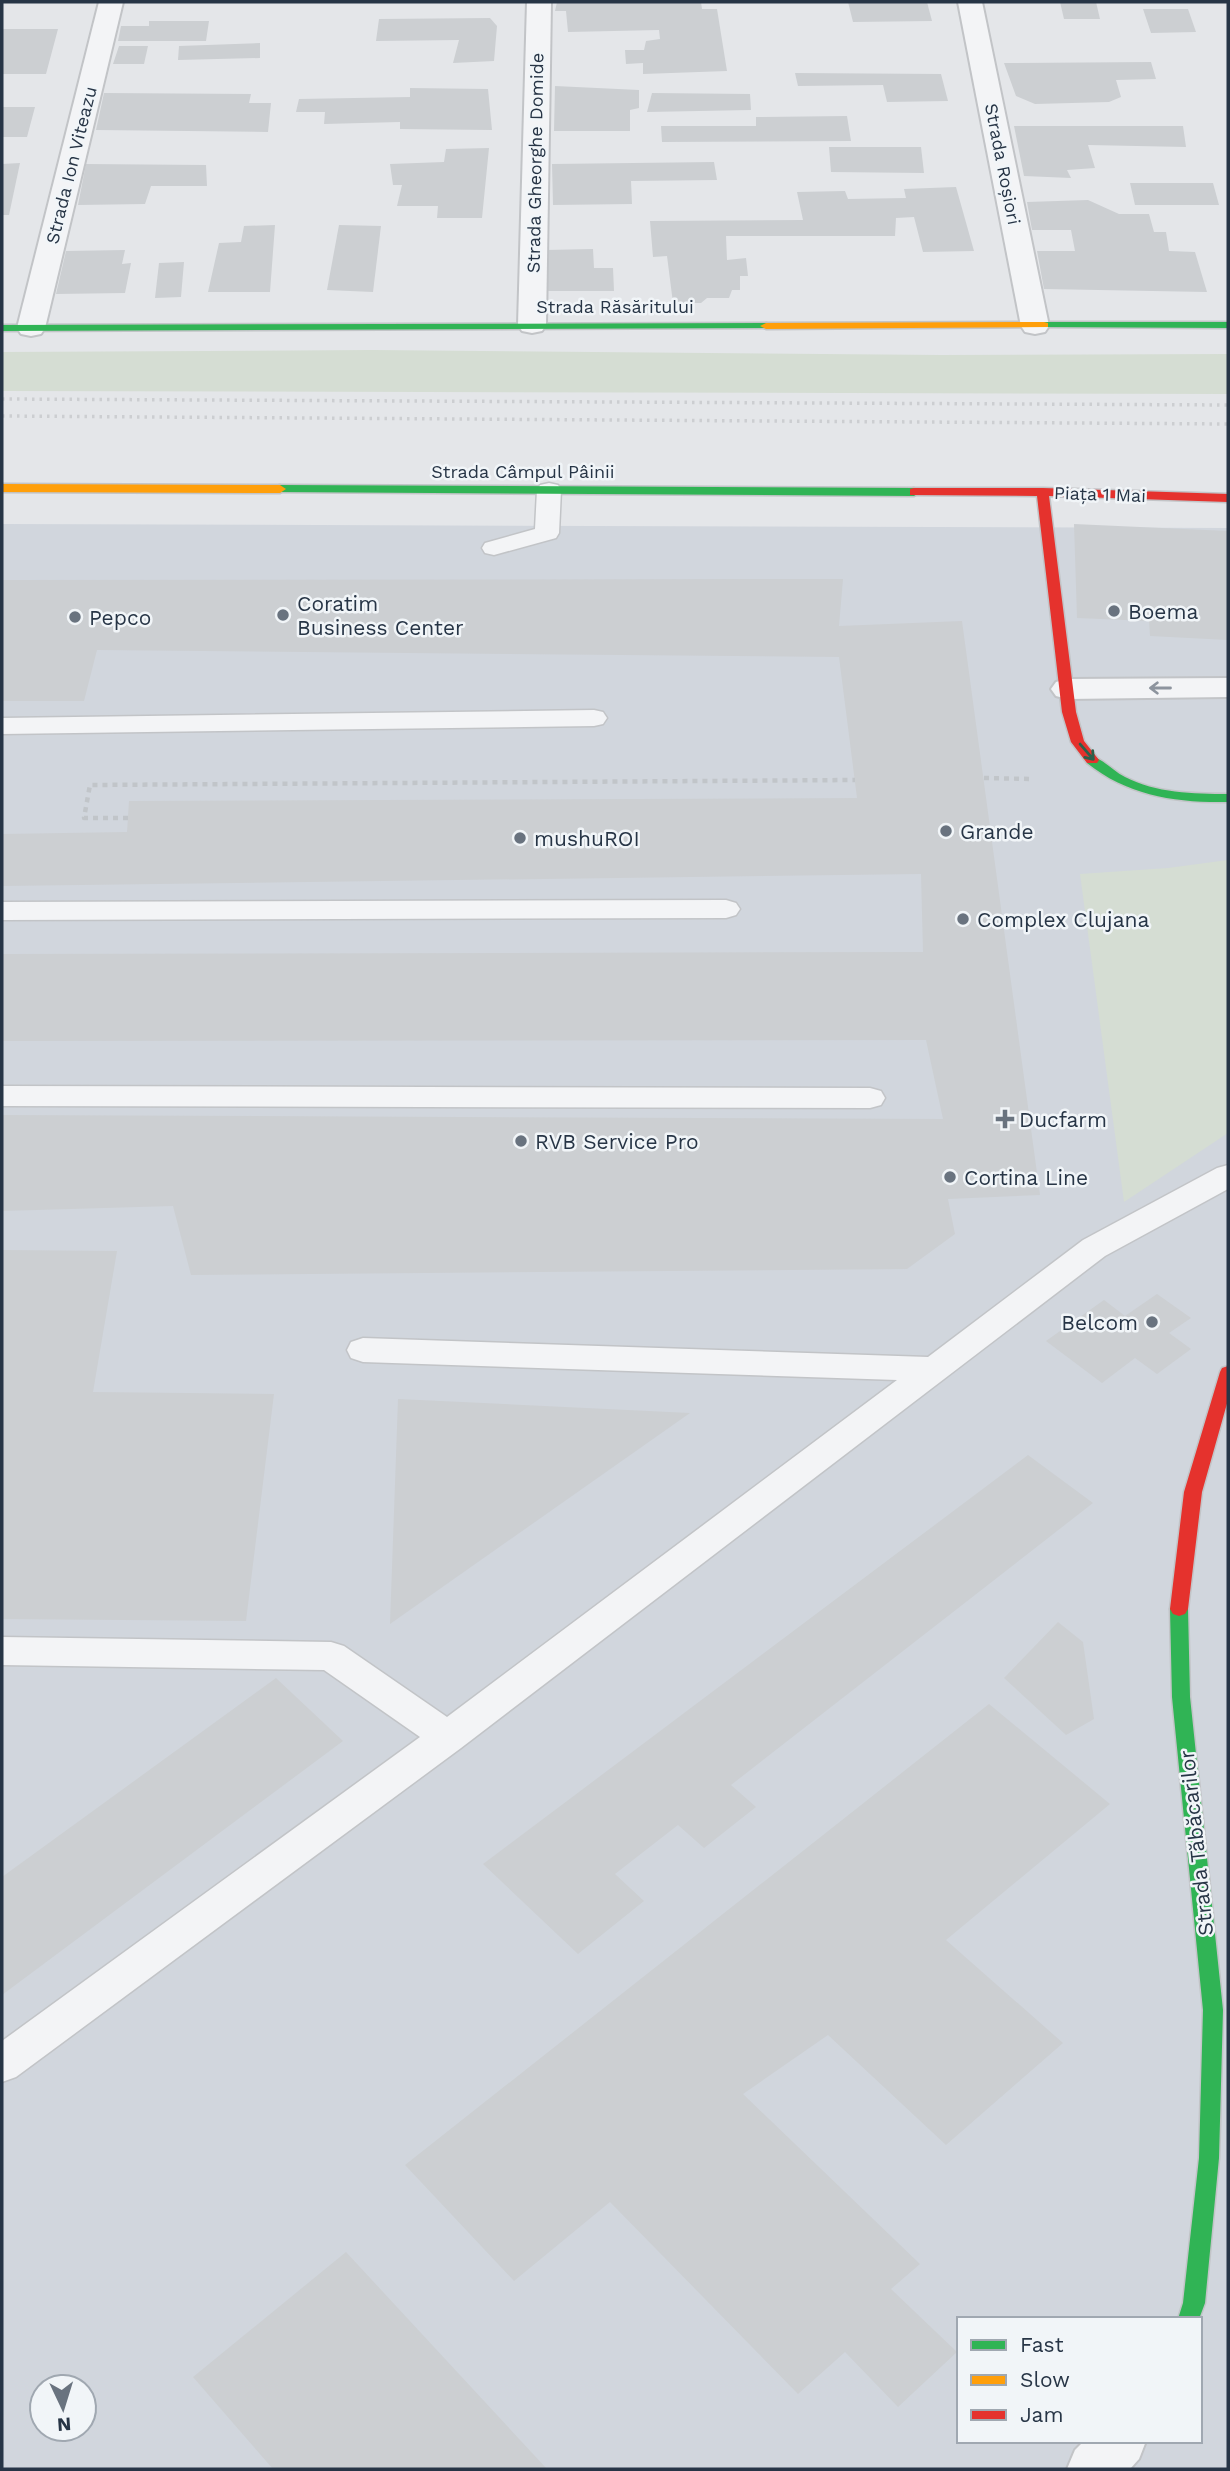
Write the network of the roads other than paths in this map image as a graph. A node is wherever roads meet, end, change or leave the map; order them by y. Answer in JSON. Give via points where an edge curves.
{"nodes":[{"id":1,"x":111,"y":2,"type":"edge"},
{"id":2,"x":539,"y":2,"type":"edge"},
{"id":3,"x":970,"y":2,"type":"edge"},
{"id":4,"x":532,"y":325,"type":"junction"},
{"id":5,"x":1228,"y":325,"type":"edge"},
{"id":6,"x":1035,"y":326,"type":"junction"},
{"id":7,"x":2,"y":328,"type":"edge"},
{"id":8,"x":31,"y":328,"type":"junction"},
{"id":9,"x":2,"y":488,"type":"edge"},
{"id":10,"x":549,"y":490,"type":"junction"},
{"id":11,"x":1043,"y":492,"type":"junction"},
{"id":12,"x":1228,"y":498,"type":"edge"},
{"id":13,"x":494,"y":548,"type":"dead end"},
{"id":14,"x":1228,"y":688,"type":"edge"},
{"id":15,"x":1067,"y":689,"type":"junction"},
{"id":16,"x":593,"y":718,"type":"dead end"},
{"id":17,"x":2,"y":726,"type":"edge"},
{"id":18,"x":1228,"y":798,"type":"edge"},
{"id":19,"x":726,"y":909,"type":"dead end"},
{"id":20,"x":2,"y":911,"type":"edge"},
{"id":21,"x":2,"y":1096,"type":"edge"},
{"id":22,"x":870,"y":1098,"type":"dead end"},
{"id":23,"x":1228,"y":1176,"type":"edge"},
{"id":24,"x":363,"y":1350,"type":"dead end"},
{"id":25,"x":936,"y":1369,"type":"junction"},
{"id":26,"x":1228,"y":1372,"type":"edge"},
{"id":27,"x":2,"y":1651,"type":"edge"},
{"id":28,"x":448,"y":1737,"type":"junction"},
{"id":29,"x":2,"y":2064,"type":"edge"},
{"id":30,"x":1189,"y":2317,"type":"edge"},
{"id":31,"x":1118,"y":2443,"type":"edge"},
{"id":32,"x":1094,"y":2469,"type":"edge"}],
"edges":[{"from":1,"to":8,"type":"street","name":"Strada Ion Viteazu"},
{"from":2,"to":4,"type":"street","name":"Strada Gheorghe Domide"},
{"from":3,"to":6,"type":"street","name":"Strada Roșiori"},
{"from":4,"to":6,"type":"street","name":"Strada Răsăritului"},
{"from":4,"to":8,"type":"street","name":"Strada Răsăritului"},
{"from":5,"to":6,"type":"street","name":"Strada Răsăritului"},
{"from":7,"to":8,"type":"street","name":"Strada Răsăritului"},
{"from":9,"to":10,"type":"street","name":"Strada Câmpul Pâinii"},
{"from":10,"to":11,"type":"street","name":"Strada Câmpul Pâinii"},
{"from":10,"to":13,"type":"lane","via":[[547,533]]},
{"from":11,"to":12,"type":"street","name":"Piața 1 Mai"},
{"from":11,"to":15,"type":"street","name":"Piața 1 Mai"},
{"from":14,"to":15,"type":"street","one_way":true},
{"from":15,"to":18,"type":"street","name":"Piața 1 Mai","one_way":true,"via":[[1076,738],[1105,770],[1146,789],[1185,797]]},
{"from":16,"to":17,"type":"lane"},
{"from":19,"to":20,"type":"lane"},
{"from":21,"to":22,"type":"lane"},
{"from":23,"to":25,"type":"lane","via":[[1094,1248]]},
{"from":24,"to":25,"type":"lane"},
{"from":25,"to":28,"type":"lane"},
{"from":26,"to":30,"type":"street","name":"Strada Tăbăcarilor","via":[[1193,1492],[1179,1597],[1181,1697],[1213,2010],[1209,2158]]},
{"from":27,"to":28,"type":"lane","via":[[331,1656]]},
{"from":28,"to":29,"type":"lane"},
{"from":31,"to":32,"type":"street"}]}
